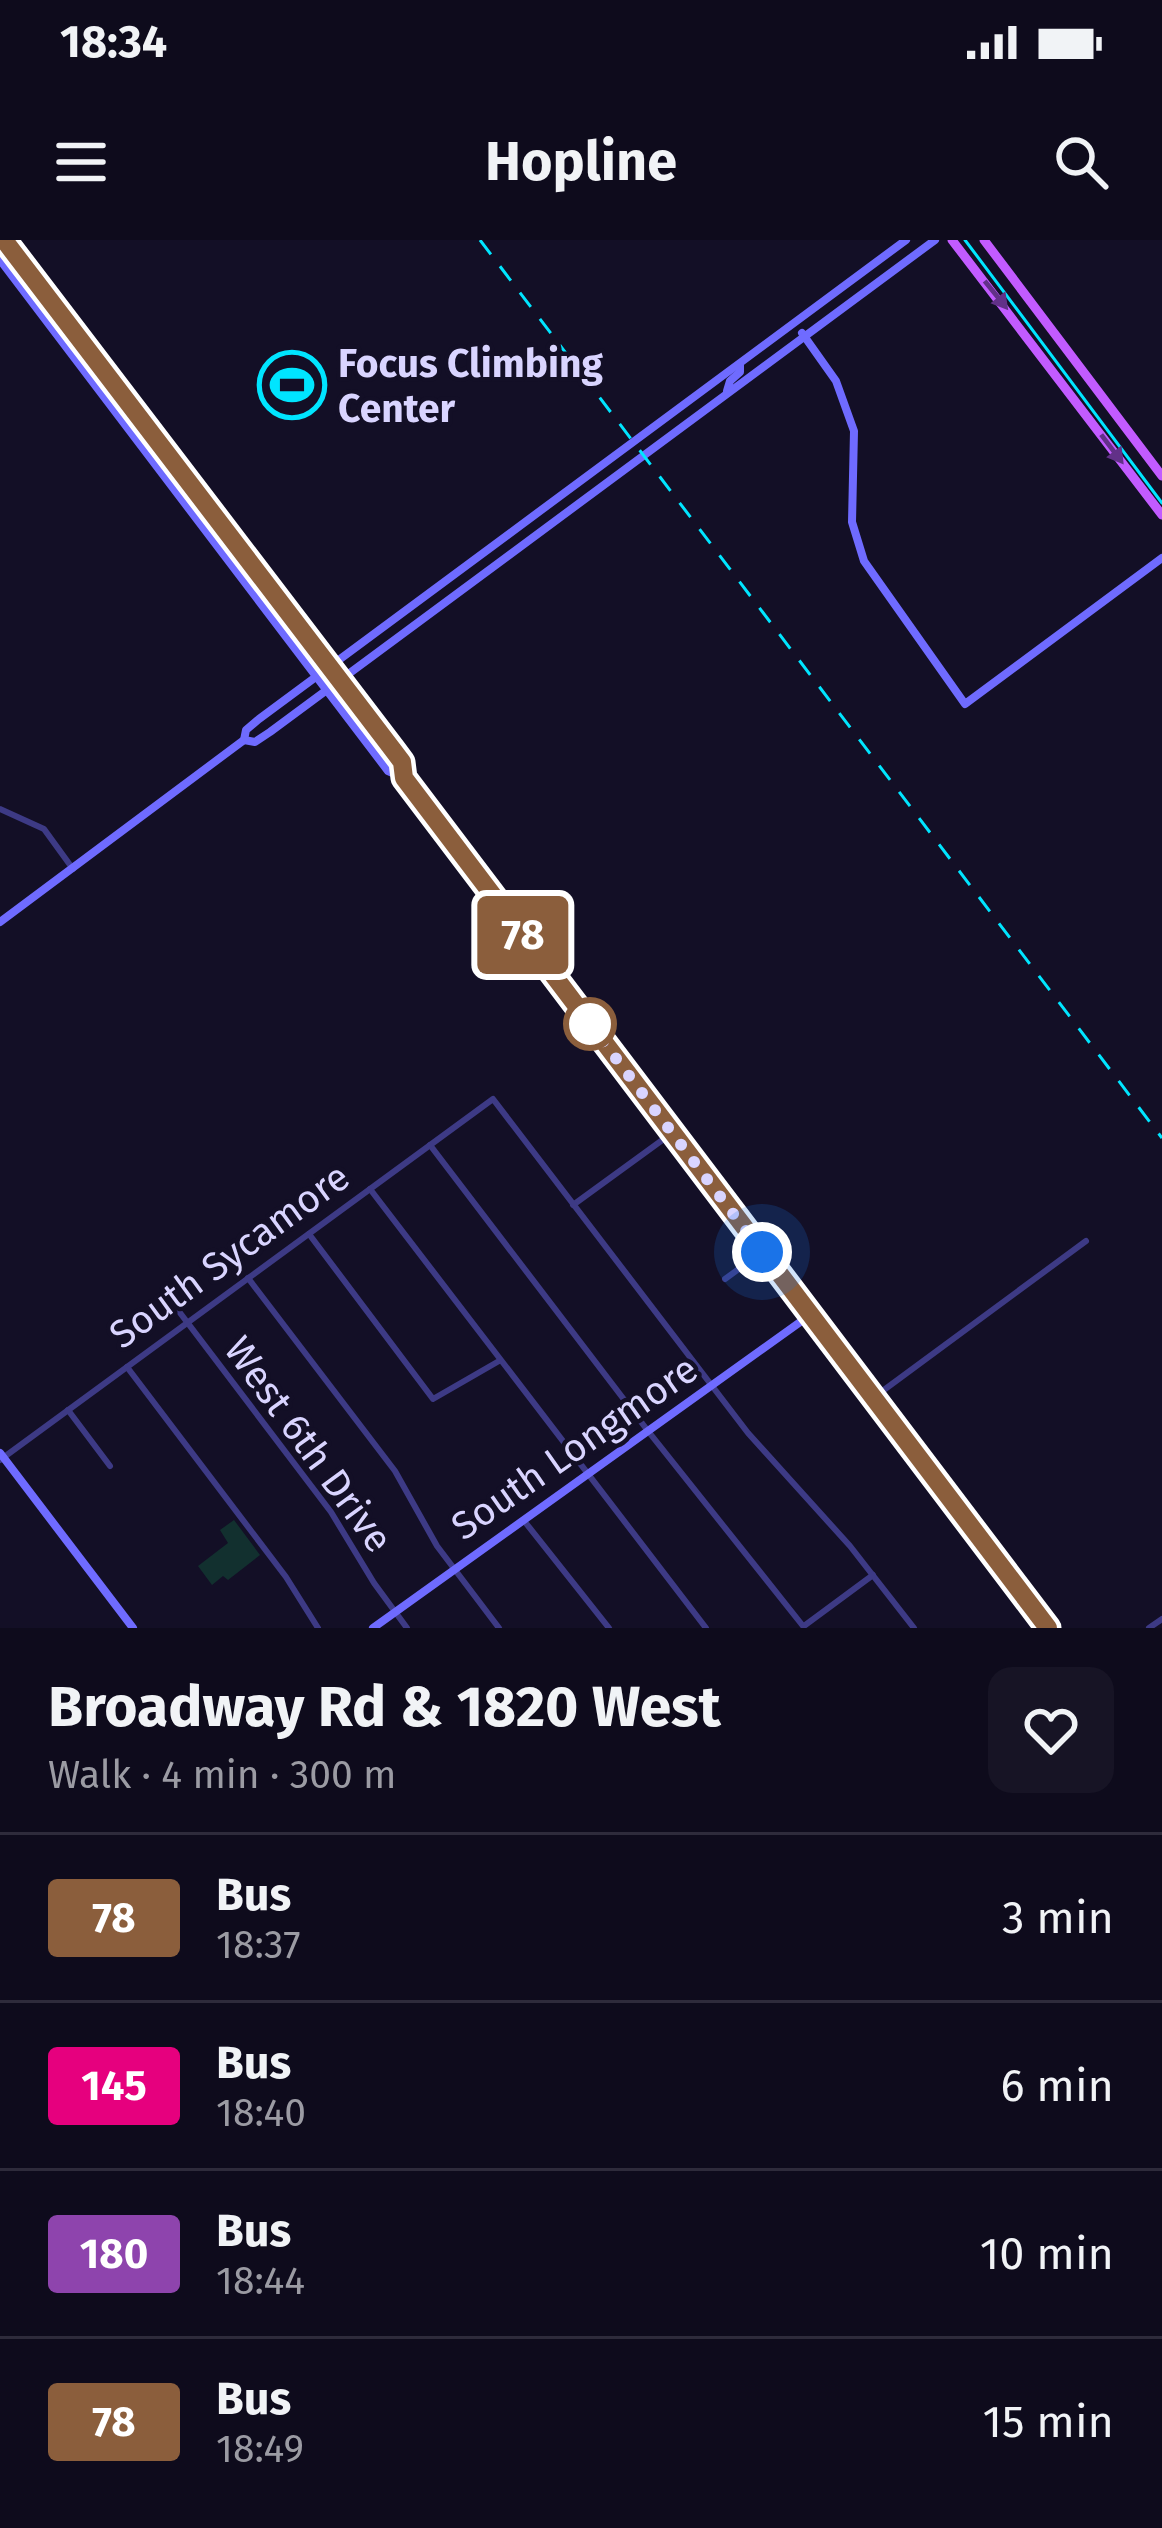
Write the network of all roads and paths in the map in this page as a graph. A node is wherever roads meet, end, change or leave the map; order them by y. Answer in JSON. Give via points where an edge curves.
{"nodes":[{"id":1,"x":4,"y":240,"type":"edge"},
{"id":2,"x":906,"y":240,"type":"edge"},
{"id":3,"x":935,"y":240,"type":"edge"},
{"id":4,"x":952,"y":240,"type":"edge"},
{"id":5,"x":984,"y":240,"type":"edge"},
{"id":6,"x":0,"y":260,"type":"edge"},
{"id":7,"x":795,"y":324,"type":"junction"},
{"id":8,"x":803,"y":335,"type":"junction"},
{"id":9,"x":740,"y":364,"type":"junction"},
{"id":10,"x":726,"y":392,"type":"junction"},
{"id":11,"x":1162,"y":476,"type":"edge"},
{"id":12,"x":1162,"y":515,"type":"edge"},
{"id":13,"x":1162,"y":558,"type":"edge"},
{"id":14,"x":330,"y":667,"type":"junction"},
{"id":15,"x":316,"y":677,"type":"junction"},
{"id":16,"x":340,"y":680,"type":"junction"},
{"id":17,"x":326,"y":690,"type":"junction"},
{"id":18,"x":244,"y":740,"type":"junction"},
{"id":19,"x":404,"y":778,"type":"junction"},
{"id":20,"x":0,"y":809,"type":"edge"},
{"id":21,"x":73,"y":868,"type":"junction"},
{"id":22,"x":0,"y":922,"type":"edge"},
{"id":23,"x":672,"y":1133,"type":"junction"},
{"id":24,"x":430,"y":1144,"type":"junction"},
{"id":25,"x":370,"y":1189,"type":"junction"},
{"id":26,"x":573,"y":1205,"type":"junction"},
{"id":27,"x":309,"y":1234,"type":"junction"},
{"id":28,"x":1086,"y":1241,"type":"dead end"},
{"id":29,"x":762,"y":1252,"type":"junction"},
{"id":30,"x":248,"y":1278,"type":"junction"},
{"id":31,"x":725,"y":1279,"type":"dead end"},
{"id":32,"x":165,"y":1293,"type":"dead end"},
{"id":33,"x":810,"y":1315,"type":"junction"},
{"id":34,"x":187,"y":1322,"type":"junction"},
{"id":35,"x":500,"y":1361,"type":"junction"},
{"id":36,"x":127,"y":1366,"type":"junction"},
{"id":37,"x":711,"y":1386,"type":"junction"},
{"id":38,"x":873,"y":1398,"type":"junction"},
{"id":39,"x":68,"y":1410,"type":"junction"},
{"id":40,"x":648,"y":1431,"type":"junction"},
{"id":41,"x":1,"y":1457,"type":"edge"},
{"id":42,"x":110,"y":1466,"type":"dead end"},
{"id":43,"x":587,"y":1477,"type":"junction"},
{"id":44,"x":525,"y":1522,"type":"junction"},
{"id":45,"x":454,"y":1569,"type":"junction"},
{"id":46,"x":873,"y":1575,"type":"junction"},
{"id":47,"x":395,"y":1612,"type":"junction"},
{"id":48,"x":1162,"y":1619,"type":"edge"},
{"id":49,"x":802,"y":1627,"type":"edge"},
{"id":50,"x":133,"y":1628,"type":"edge"},
{"id":51,"x":318,"y":1628,"type":"edge"},
{"id":52,"x":373,"y":1628,"type":"edge"},
{"id":53,"x":407,"y":1628,"type":"edge"},
{"id":54,"x":499,"y":1628,"type":"edge"},
{"id":55,"x":609,"y":1628,"type":"edge"},
{"id":56,"x":706,"y":1628,"type":"edge"},
{"id":57,"x":914,"y":1628,"type":"edge"},
{"id":58,"x":1048,"y":1628,"type":"edge"},
{"id":59,"x":1149,"y":1628,"type":"edge"}],
"edges":[{"from":1,"to":14,"type":"main road"},
{"from":2,"to":7,"type":"main road"},
{"from":3,"to":8,"type":"main road"},
{"from":4,"to":12,"type":"main road","one_way":true},
{"from":5,"to":11,"type":"main road"},
{"from":6,"to":15,"type":"main road"},
{"from":7,"to":8,"type":"main road"},
{"from":7,"to":9,"type":"main road"},
{"from":8,"to":10,"type":"main road"},
{"from":8,"to":13,"type":"main road","via":[[850,416],[852,522],[864,561],[965,704]]},
{"from":9,"to":10,"type":"main road"},
{"from":9,"to":14,"type":"main road"},
{"from":10,"to":16,"type":"main road"},
{"from":14,"to":15,"type":"main road"},
{"from":14,"to":16,"type":"main road"},
{"from":15,"to":17,"type":"main road"},
{"from":15,"to":18,"type":"main road","via":[[246,730]]},
{"from":16,"to":17,"type":"main road"},
{"from":16,"to":19,"type":"main road","via":[[402,762]]},
{"from":17,"to":18,"type":"main road","via":[[255,742]]},
{"from":17,"to":19,"type":"main road","via":[[388,771]]},
{"from":18,"to":21,"type":"main road"},
{"from":19,"to":23,"type":"main road"},
{"from":20,"to":21,"type":"street","via":[[44,830]]},
{"from":21,"to":22,"type":"main road"},
{"from":23,"to":26,"type":"street"},
{"from":23,"to":29,"type":"main road"},
{"from":24,"to":25,"type":"street","name":"South Sycamore"},
{"from":24,"to":26,"type":"street","name":"South Sycamore","via":[[493,1099]]},
{"from":24,"to":40,"type":"street"},
{"from":25,"to":27,"type":"street","name":"South Sycamore"},
{"from":25,"to":35,"type":"street"},
{"from":26,"to":37,"type":"street"},
{"from":27,"to":30,"type":"street","name":"South Sycamore"},
{"from":27,"to":35,"type":"street","via":[[434,1399]]},
{"from":28,"to":38,"type":"street"},
{"from":29,"to":31,"type":"street"},
{"from":29,"to":33,"type":"main road"},
{"from":30,"to":34,"type":"street","name":"South Sycamore"},
{"from":30,"to":45,"type":"street","via":[[395,1471]]},
{"from":32,"to":34,"type":"street","name":"West 6th Drive"},
{"from":33,"to":37,"type":"main road","name":"South Longmore"},
{"from":33,"to":38,"type":"main road"},
{"from":34,"to":36,"type":"street","name":"South Sycamore"},
{"from":34,"to":47,"type":"street","name":"West 6th Drive","via":[[331,1512]]},
{"from":35,"to":43,"type":"street"},
{"from":36,"to":39,"type":"street","name":"South Sycamore"},
{"from":36,"to":51,"type":"street"},
{"from":37,"to":40,"type":"main road","name":"South Longmore"},
{"from":37,"to":46,"type":"street"},
{"from":38,"to":58,"type":"main road"},
{"from":39,"to":41,"type":"street","name":"South Sycamore"},
{"from":39,"to":42,"type":"street"},
{"from":40,"to":43,"type":"main road","name":"South Longmore"},
{"from":40,"to":49,"type":"street"},
{"from":41,"to":50,"type":"main road"},
{"from":43,"to":44,"type":"main road","name":"South Longmore"},
{"from":43,"to":56,"type":"street"},
{"from":44,"to":45,"type":"main road","name":"South Longmore"},
{"from":44,"to":55,"type":"street"},
{"from":45,"to":47,"type":"main road","name":"South Longmore"},
{"from":45,"to":54,"type":"street"},
{"from":46,"to":49,"type":"street"},
{"from":46,"to":57,"type":"street"},
{"from":47,"to":52,"type":"main road","name":"South Longmore"},
{"from":47,"to":53,"type":"street","name":"West 6th Drive"},
{"from":48,"to":59,"type":"street"}]}
